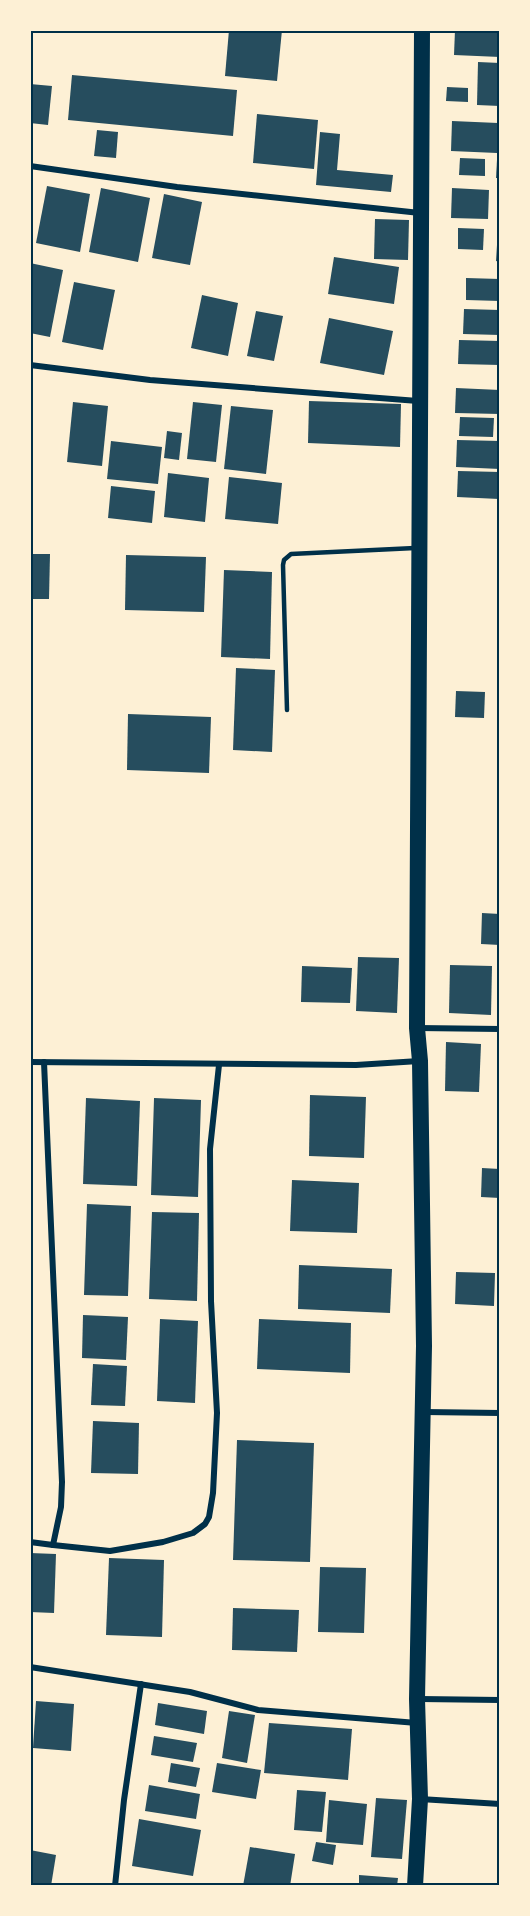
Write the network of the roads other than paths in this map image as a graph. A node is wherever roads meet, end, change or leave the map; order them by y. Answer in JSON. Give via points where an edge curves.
{"nodes":[{"id":1,"x":422,"y":30,"type":"edge"},
{"id":2,"x":30,"y":166,"type":"edge"},
{"id":3,"x":421,"y":213,"type":"junction"},
{"id":4,"x":30,"y":365,"type":"edge"},
{"id":5,"x":421,"y":401,"type":"junction"},
{"id":6,"x":421,"y":548,"type":"junction"},
{"id":7,"x":287,"y":710,"type":"dead end"},
{"id":8,"x":417,"y":1028,"type":"junction"},
{"id":9,"x":500,"y":1029,"type":"edge"},
{"id":10,"x":420,"y":1061,"type":"junction"},
{"id":11,"x":30,"y":1062,"type":"edge"},
{"id":12,"x":44,"y":1062,"type":"junction"},
{"id":13,"x":219,"y":1065,"type":"junction"},
{"id":14,"x":422,"y":1412,"type":"junction"},
{"id":15,"x":500,"y":1413,"type":"edge"},
{"id":16,"x":30,"y":1542,"type":"edge"},
{"id":17,"x":53,"y":1545,"type":"junction"},
{"id":18,"x":30,"y":1667,"type":"edge"},
{"id":19,"x":141,"y":1684,"type":"junction"},
{"id":20,"x":417,"y":1699,"type":"junction"},
{"id":21,"x":500,"y":1700,"type":"edge"},
{"id":22,"x":417,"y":1723,"type":"junction"},
{"id":23,"x":420,"y":1799,"type":"junction"},
{"id":24,"x":500,"y":1804,"type":"edge"},
{"id":25,"x":116,"y":1886,"type":"edge"},
{"id":26,"x":415,"y":1886,"type":"edge"}],
"edges":[{"from":1,"to":3,"type":"highway"},
{"from":2,"to":3,"type":"street","via":[[177,187]]},
{"from":3,"to":5,"type":"highway"},
{"from":4,"to":5,"type":"street","via":[[150,380]]},
{"from":5,"to":6,"type":"highway"},
{"from":6,"to":7,"type":"lane","via":[[291,554],[284,560]]},
{"from":6,"to":8,"type":"highway"},
{"from":8,"to":9,"type":"street"},
{"from":8,"to":10,"type":"highway"},
{"from":10,"to":13,"type":"street"},
{"from":10,"to":14,"type":"highway"},
{"from":11,"to":12,"type":"street"},
{"from":12,"to":13,"type":"street"},
{"from":12,"to":17,"type":"street","via":[[62,1465],[61,1507]]},
{"from":13,"to":17,"type":"street","via":[[210,1149],[211,1301],[217,1413],[209,1517],[193,1533],[163,1542],[110,1551]]},
{"from":14,"to":15,"type":"street"},
{"from":14,"to":20,"type":"highway"},
{"from":16,"to":17,"type":"street"},
{"from":18,"to":19,"type":"street"},
{"from":19,"to":22,"type":"street","via":[[258,1710]]},
{"from":19,"to":25,"type":"street"},
{"from":20,"to":21,"type":"street"},
{"from":20,"to":22,"type":"highway"},
{"from":22,"to":23,"type":"highway"},
{"from":23,"to":24,"type":"street"},
{"from":23,"to":26,"type":"highway"}]}
